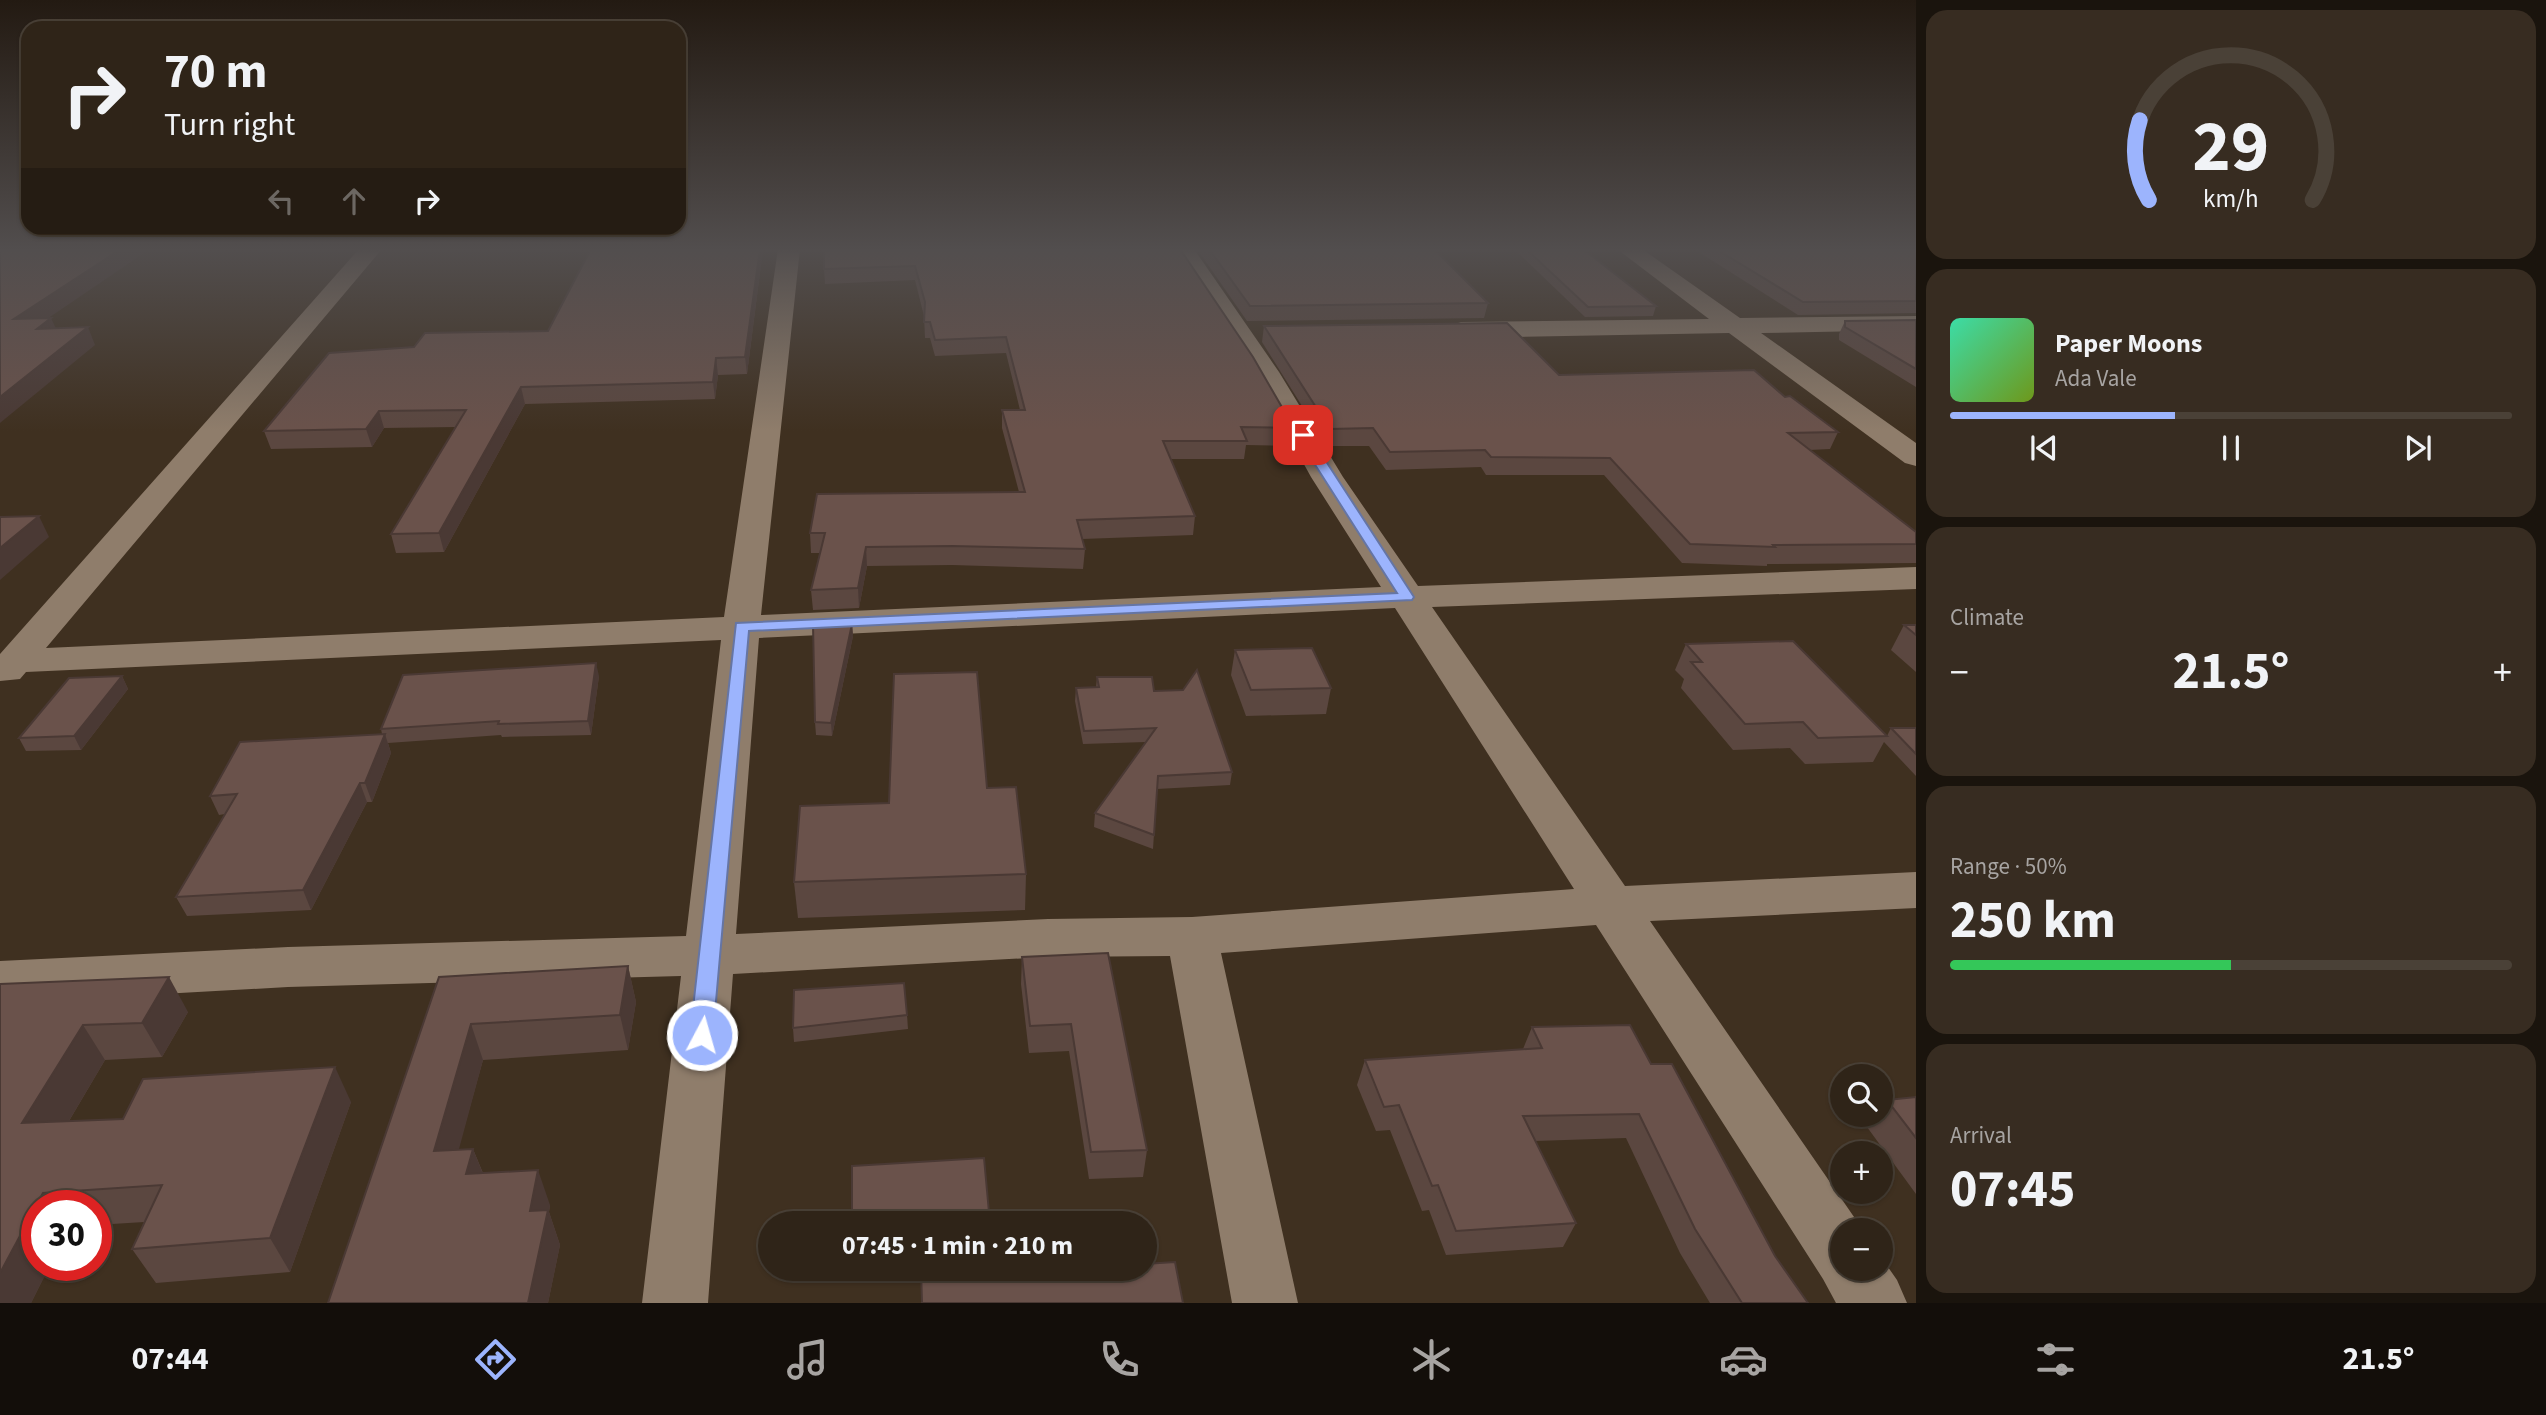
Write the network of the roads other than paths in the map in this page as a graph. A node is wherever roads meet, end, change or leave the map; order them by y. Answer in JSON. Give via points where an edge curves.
{"nodes":[{"id":1,"x":318,"y":310,"type":"edge"},
{"id":2,"x":781,"y":310,"type":"edge"},
{"id":3,"x":1234,"y":310,"type":"edge"},
{"id":4,"x":1715,"y":310,"type":"edge"},
{"id":5,"x":1916,"y":323,"type":"edge"},
{"id":6,"x":1738,"y":326,"type":"junction"},
{"id":7,"x":1433,"y":330,"type":"edge"},
{"id":8,"x":1916,"y":457,"type":"edge"},
{"id":9,"x":1916,"y":578,"type":"edge"},
{"id":10,"x":1407,"y":597,"type":"junction"},
{"id":11,"x":741,"y":626,"type":"junction"},
{"id":12,"x":8,"y":669,"type":"edge"},
{"id":13,"x":1916,"y":890,"type":"edge"},
{"id":14,"x":1612,"y":905,"type":"junction"},
{"id":15,"x":1192,"y":936,"type":"junction"},
{"id":16,"x":710,"y":955,"type":"junction"},
{"id":17,"x":0,"y":982,"type":"edge"},
{"id":18,"x":1830,"y":1236,"type":"edge"},
{"id":19,"x":1860,"y":1281,"type":"edge"},
{"id":20,"x":675,"y":1303,"type":"edge"},
{"id":21,"x":1265,"y":1303,"type":"edge"},
{"id":22,"x":1874,"y":1303,"type":"edge"}],
"edges":[{"from":1,"to":12,"type":"street"},
{"from":2,"to":11,"type":"street"},
{"from":3,"to":10,"type":"street","via":[[1252,332],[1327,477]]},
{"from":4,"to":6,"type":"street"},
{"from":5,"to":6,"type":"street"},
{"from":6,"to":7,"type":"street"},
{"from":6,"to":8,"type":"street"},
{"from":9,"to":10,"type":"street"},
{"from":10,"to":11,"type":"street"},
{"from":10,"to":14,"type":"street"},
{"from":11,"to":12,"type":"street"},
{"from":11,"to":16,"type":"street"},
{"from":13,"to":14,"type":"street"},
{"from":14,"to":15,"type":"street"},
{"from":14,"to":18,"type":"street"},
{"from":15,"to":16,"type":"street","via":[[1048,938]]},
{"from":15,"to":21,"type":"street"},
{"from":16,"to":17,"type":"street","via":[[288,967]]},
{"from":16,"to":20,"type":"street"},
{"from":19,"to":22,"type":"street"}]}
